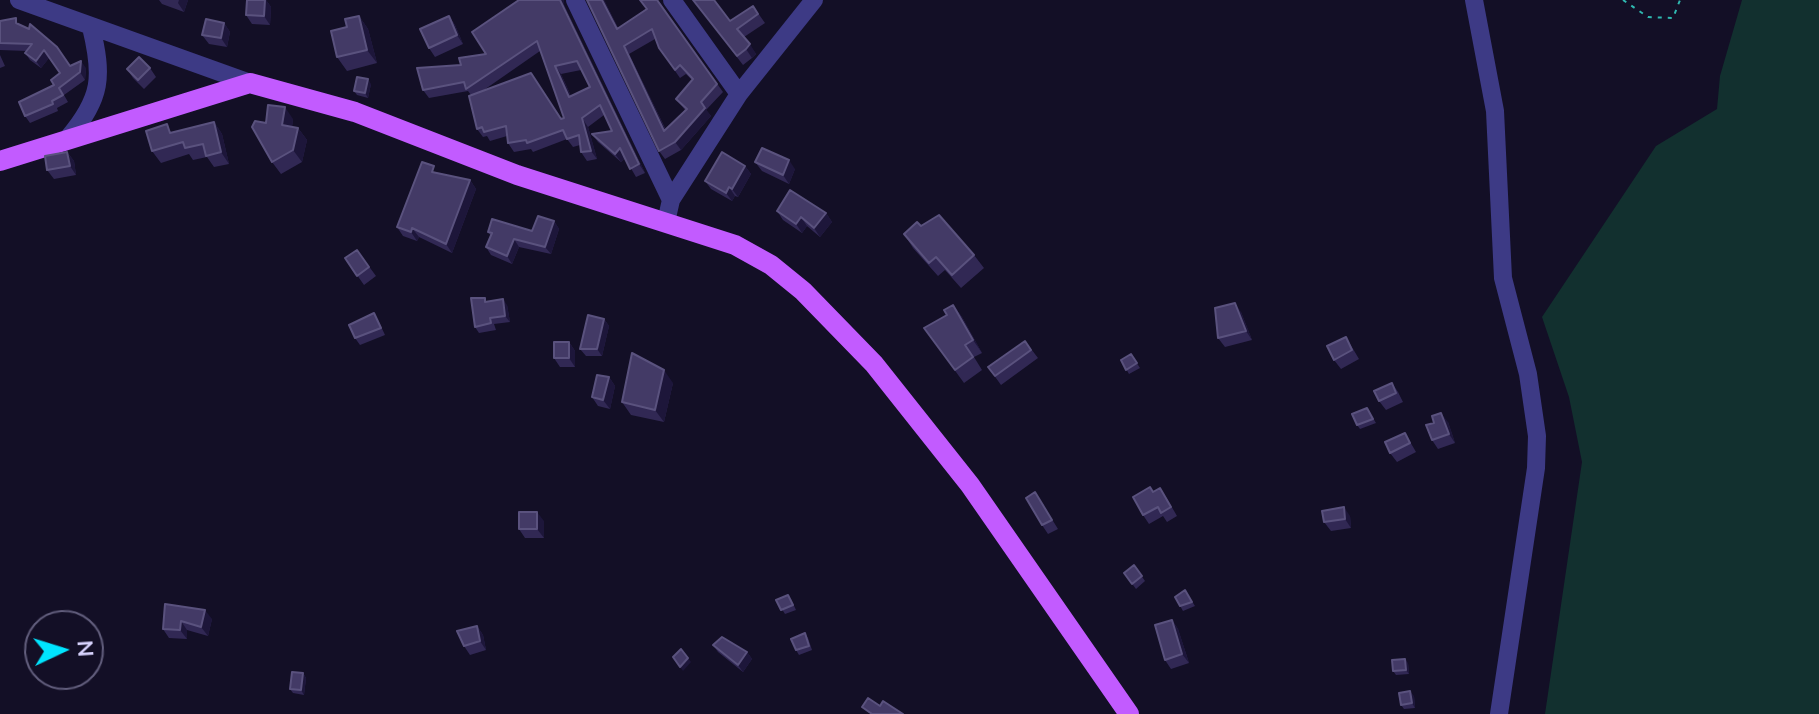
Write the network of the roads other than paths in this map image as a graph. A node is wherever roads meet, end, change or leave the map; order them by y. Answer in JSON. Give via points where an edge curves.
{"nodes":[{"id":1,"x":19,"y":0,"type":"edge"},
{"id":2,"x":575,"y":0,"type":"edge"},
{"id":3,"x":672,"y":0,"type":"edge"},
{"id":4,"x":814,"y":0,"type":"edge"},
{"id":5,"x":1474,"y":0,"type":"edge"},
{"id":6,"x":91,"y":27,"type":"junction"},
{"id":7,"x":250,"y":83,"type":"junction"},
{"id":8,"x":739,"y":94,"type":"junction"},
{"id":9,"x":68,"y":138,"type":"junction"},
{"id":10,"x":0,"y":161,"type":"edge"},
{"id":11,"x":671,"y":200,"type":"junction"},
{"id":12,"x":666,"y":222,"type":"junction"},
{"id":13,"x":1129,"y":714,"type":"edge"},
{"id":14,"x":1499,"y":714,"type":"edge"}],
"edges":[{"from":1,"to":6,"type":"street"},
{"from":2,"to":11,"type":"street"},
{"from":3,"to":8,"type":"street"},
{"from":4,"to":8,"type":"street"},
{"from":5,"to":14,"type":"street","via":[[1495,111],[1503,278],[1528,374],[1537,436]]},
{"from":6,"to":7,"type":"street"},
{"from":6,"to":9,"type":"street","via":[[99,83],[89,113]]},
{"from":7,"to":9,"type":"main road"},
{"from":7,"to":12,"type":"main road","via":[[355,112],[517,175]]},
{"from":8,"to":11,"type":"street"},
{"from":9,"to":10,"type":"main road"},
{"from":11,"to":12,"type":"street"},
{"from":12,"to":13,"type":"main road","via":[[735,245],[771,265],[874,364],[970,485]]}]}
